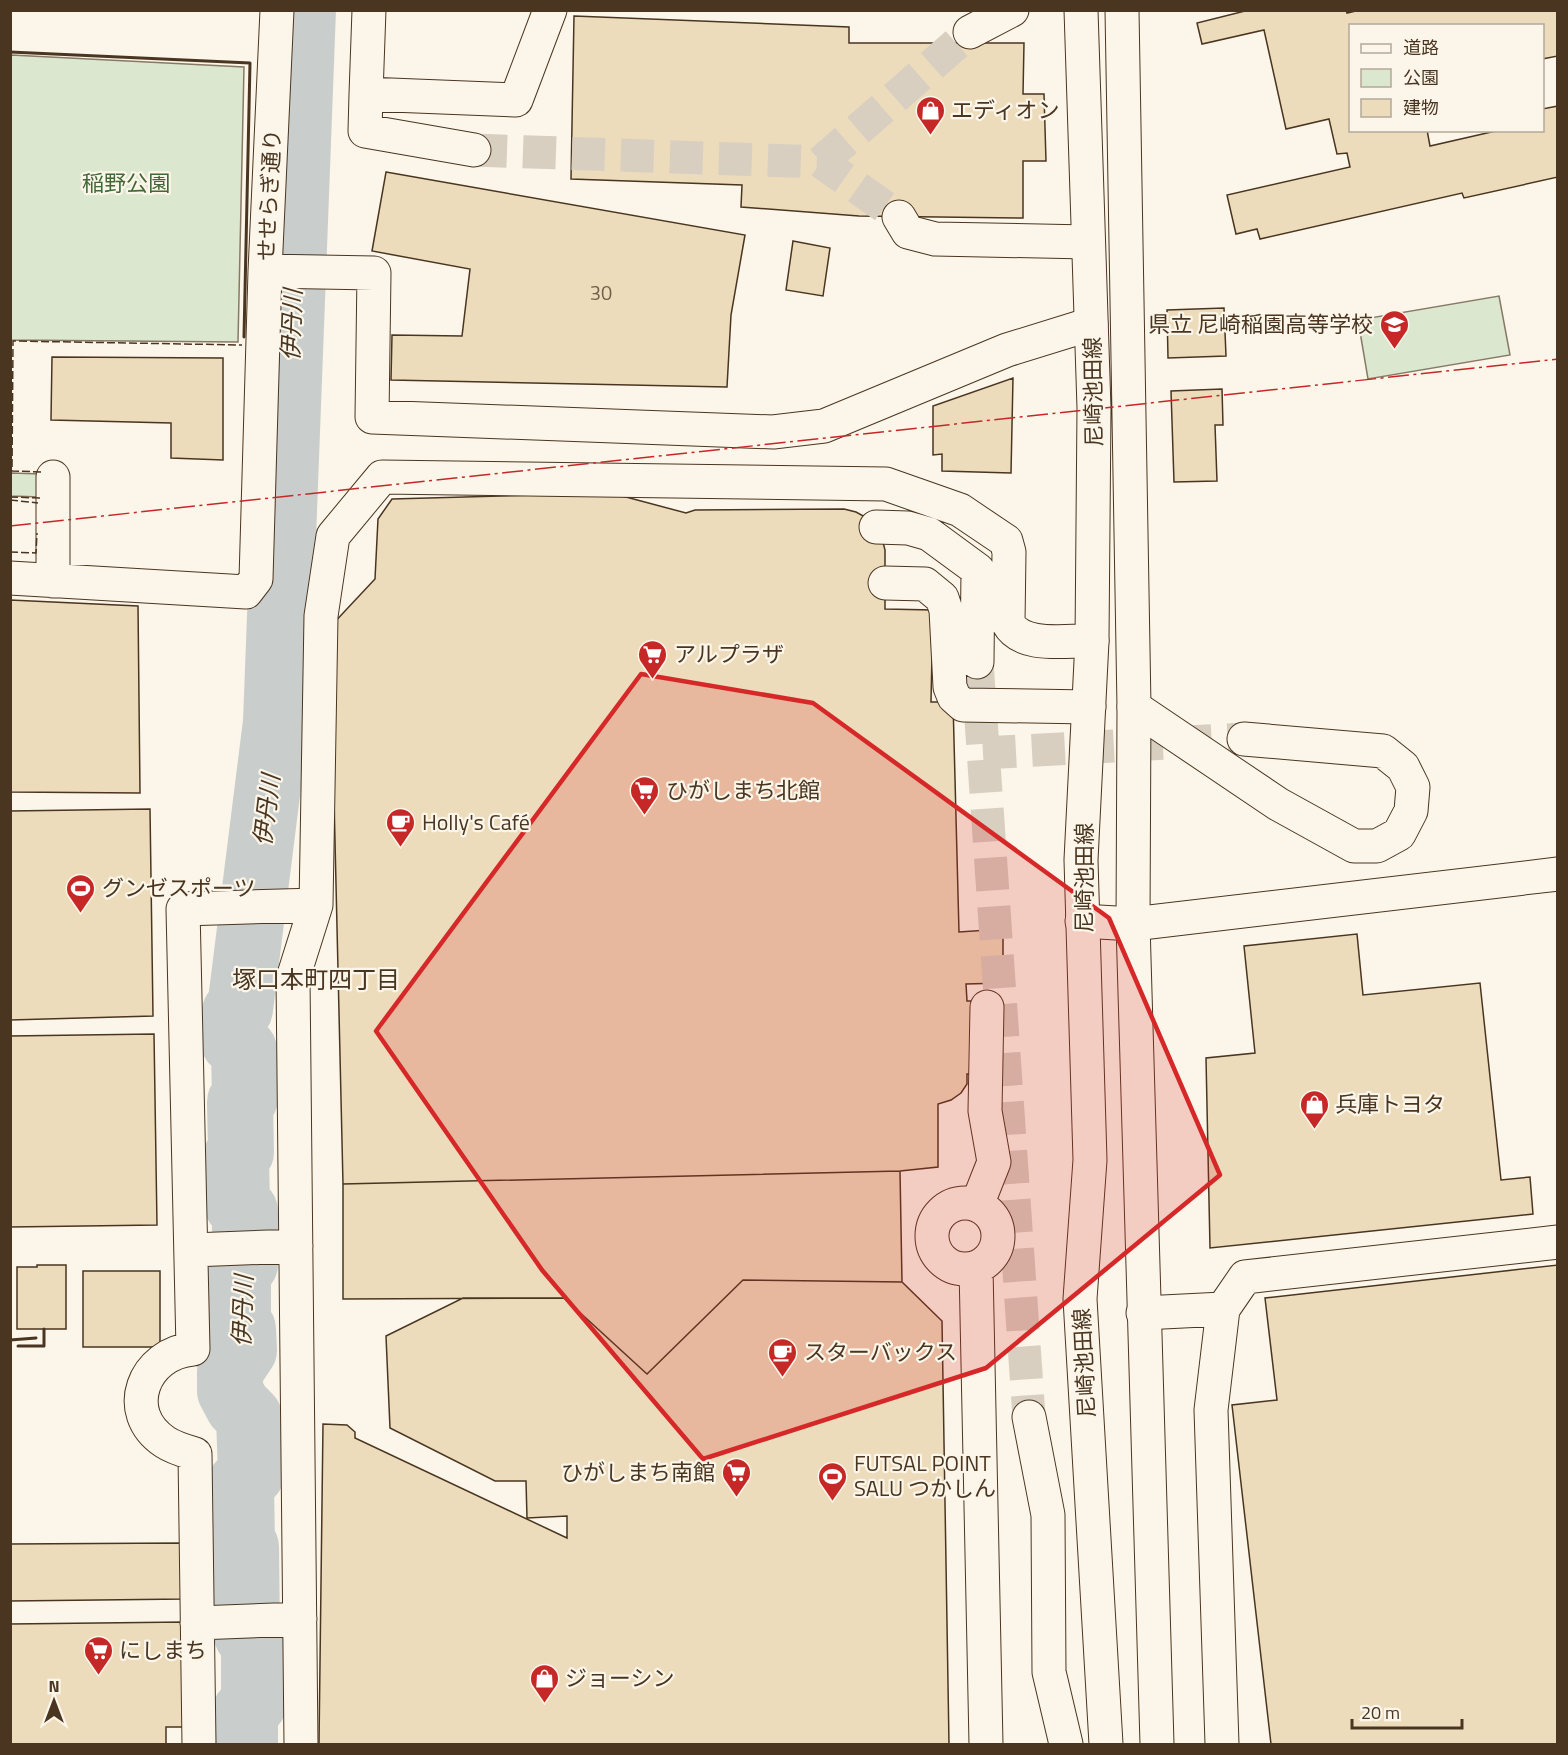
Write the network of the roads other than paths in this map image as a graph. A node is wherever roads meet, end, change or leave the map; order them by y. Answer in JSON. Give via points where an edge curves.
{"nodes":[{"id":1,"x":278,"y":10,"type":"edge"},
{"id":2,"x":369,"y":10,"type":"edge"},
{"id":3,"x":550,"y":10,"type":"edge"},
{"id":4,"x":1012,"y":10,"type":"edge"},
{"id":5,"x":1082,"y":10,"type":"edge"},
{"id":6,"x":1122,"y":10,"type":"edge"},
{"id":7,"x":970,"y":32,"type":"tunnel mouth"},
{"id":8,"x":366,"y":94,"type":"junction"},
{"id":9,"x":474,"y":150,"type":"tunnel mouth"},
{"id":10,"x":899,"y":217,"type":"tunnel mouth"},
{"id":11,"x":1088,"y":242,"type":"junction"},
{"id":12,"x":285,"y":271,"type":"junction"},
{"id":13,"x":1091,"y":324,"type":"junction"},
{"id":14,"x":53,"y":477,"type":"dead end"},
{"id":15,"x":876,"y":527,"type":"dead end"},
{"id":16,"x":10,"y":578,"type":"edge"},
{"id":17,"x":53,"y":581,"type":"junction"},
{"id":18,"x":885,"y":583,"type":"dead end"},
{"id":19,"x":1092,"y":641,"type":"junction"},
{"id":20,"x":977,"y":662,"type":"tunnel mouth"},
{"id":21,"x":1089,"y":706,"type":"junction"},
{"id":22,"x":1134,"y":706,"type":"junction"},
{"id":23,"x":1244,"y":739,"type":"tunnel mouth"},
{"id":24,"x":1557,"y":874,"type":"edge"},
{"id":25,"x":302,"y":905,"type":"junction"},
{"id":26,"x":1082,"y":921,"type":"junction"},
{"id":27,"x":1132,"y":924,"type":"junction"},
{"id":28,"x":987,"y":1007,"type":"dead end"},
{"id":29,"x":977,"y":1204,"type":"junction"},
{"id":30,"x":1557,"y":1242,"type":"edge"},
{"id":31,"x":296,"y":1246,"type":"junction"},
{"id":32,"x":192,"y":1250,"type":"junction"},
{"id":33,"x":975,"y":1268,"type":"junction"},
{"id":34,"x":1223,"y":1308,"type":"junction"},
{"id":35,"x":1143,"y":1313,"type":"junction"},
{"id":36,"x":1029,"y":1417,"type":"tunnel mouth"},
{"id":37,"x":300,"y":1619,"type":"junction"},
{"id":38,"x":197,"y":1623,"type":"junction"},
{"id":39,"x":199,"y":1744,"type":"edge"},
{"id":40,"x":301,"y":1744,"type":"edge"},
{"id":41,"x":986,"y":1744,"type":"edge"},
{"id":42,"x":1066,"y":1744,"type":"edge"},
{"id":43,"x":1106,"y":1744,"type":"edge"},
{"id":44,"x":1157,"y":1744,"type":"edge"},
{"id":45,"x":1222,"y":1744,"type":"edge"}],
"edges":[{"from":1,"to":12,"type":"street","name":"せせらぎ通り"},
{"from":2,"to":8,"type":"street"},
{"from":3,"to":8,"type":"street","via":[[516,100]]},
{"from":4,"to":7,"type":"street"},
{"from":5,"to":11,"type":"street","name":"尼崎池田線"},
{"from":6,"to":22,"type":"street","name":"尼崎池田線"},
{"from":8,"to":9,"type":"street","via":[[365,131]]},
{"from":10,"to":11,"type":"street","via":[[908,232],[935,239]]},
{"from":11,"to":13,"type":"street","name":"尼崎池田線"},
{"from":12,"to":13,"type":"street","via":[[374,273],[372,417],[773,432],[825,426],[1007,350]]},
{"from":12,"to":17,"type":"street","name":"せせらぎ通り","via":[[256,579],[246,592]]},
{"from":13,"to":19,"type":"street","name":"尼崎池田線"},
{"from":14,"to":17,"type":"street"},
{"from":15,"to":20,"type":"street","via":[[908,528],[929,534],[978,570]]},
{"from":16,"to":17,"type":"street"},
{"from":18,"to":21,"type":"street","via":[[925,584],[942,598],[950,687],[954,698],[963,705]]},
{"from":19,"to":21,"type":"street","name":"尼崎池田線"},
{"from":19,"to":25,"type":"street","via":[[1025,639],[1014,633],[1008,623],[1006,541],[960,510],[886,484],[382,477],[333,536],[321,616]]},
{"from":21,"to":26,"type":"street","name":"尼崎池田線"},
{"from":22,"to":23,"type":"street","via":[[1278,804],[1354,846],[1377,846],[1399,834],[1411,811],[1413,787],[1402,767],[1383,751]]},
{"from":22,"to":27,"type":"street","name":"尼崎池田線"},
{"from":24,"to":27,"type":"street"},
{"from":25,"to":31,"type":"street","via":[[293,978]]},
{"from":25,"to":32,"type":"street","via":[[183,909]]},
{"from":26,"to":27,"type":"street"},
{"from":26,"to":43,"type":"street","name":"尼崎池田線","via":[[1090,1160],[1080,1299]]},
{"from":27,"to":35,"type":"street","name":"尼崎池田線"},
{"from":28,"to":29,"type":"street","via":[[985,1111],[994,1162]]},
{"from":29,"to":33,"type":"street","via":[[996,1222],[999,1240],[993,1256]]},
{"from":29,"to":33,"type":"street","via":[[956,1203],[945,1209],[937,1217],[932,1233],[935,1250],[944,1262],[960,1269]]},
{"from":30,"to":34,"type":"street","via":[[1245,1278]]},
{"from":31,"to":32,"type":"street"},
{"from":31,"to":37,"type":"street"},
{"from":32,"to":38,"type":"street","via":[[193,1349],[179,1350],[157,1363],[145,1382],[142,1398],[148,1424],[156,1434],[179,1450],[195,1454]]},
{"from":33,"to":41,"type":"street"},
{"from":34,"to":35,"type":"street"},
{"from":34,"to":45,"type":"street","via":[[1211,1410]]},
{"from":35,"to":44,"type":"street","name":"尼崎池田線"},
{"from":36,"to":42,"type":"street","via":[[1048,1515],[1049,1672]]},
{"from":37,"to":38,"type":"street"},
{"from":37,"to":40,"type":"street"},
{"from":38,"to":39,"type":"street"}]}
